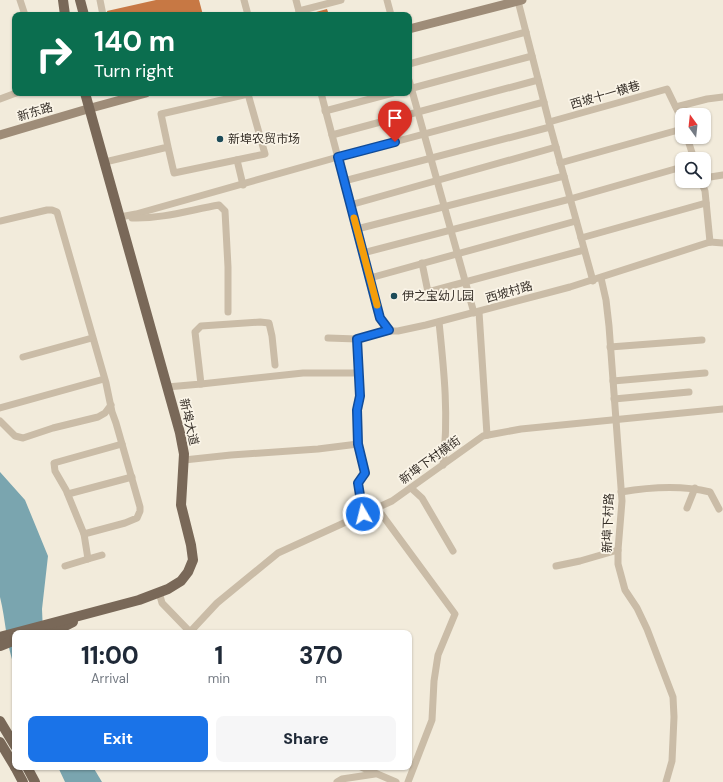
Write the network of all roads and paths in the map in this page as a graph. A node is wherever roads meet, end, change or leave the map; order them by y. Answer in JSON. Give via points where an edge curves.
{"nodes":[{"id":1,"x":20,"y":0,"type":"edge"},
{"id":2,"x":63,"y":0,"type":"edge"},
{"id":3,"x":80,"y":0,"type":"edge"},
{"id":4,"x":100,"y":0,"type":"edge"},
{"id":5,"x":244,"y":0,"type":"edge"},
{"id":6,"x":296,"y":0,"type":"edge"},
{"id":7,"x":341,"y":0,"type":"edge"},
{"id":8,"x":387,"y":0,"type":"edge"},
{"id":9,"x":520,"y":1,"type":"edge"},
{"id":10,"x":23,"y":12,"type":"edge"},
{"id":11,"x":65,"y":12,"type":"edge"},
{"id":12,"x":83,"y":12,"type":"edge"},
{"id":13,"x":102,"y":12,"type":"edge"},
{"id":14,"x":247,"y":12,"type":"edge"},
{"id":15,"x":299,"y":12,"type":"edge"},
{"id":16,"x":302,"y":12,"type":"edge"},
{"id":17,"x":390,"y":12,"type":"edge"},
{"id":18,"x":412,"y":28,"type":"edge"},
{"id":19,"x":526,"y":32,"type":"junction"},
{"id":20,"x":532,"y":56,"type":"junction"},
{"id":21,"x":412,"y":63,"type":"edge"},
{"id":22,"x":538,"y":80,"type":"junction"},
{"id":23,"x":412,"y":87,"type":"edge"},
{"id":24,"x":12,"y":94,"type":"edge"},
{"id":25,"x":412,"y":94,"type":"edge"},
{"id":26,"x":87,"y":96,"type":"edge"},
{"id":27,"x":91,"y":96,"type":"edge"},
{"id":28,"x":135,"y":96,"type":"edge"},
{"id":29,"x":239,"y":96,"type":"edge"},
{"id":30,"x":249,"y":96,"type":"edge"},
{"id":31,"x":322,"y":96,"type":"edge"},
{"id":32,"x":382,"y":96,"type":"edge"},
{"id":33,"x":723,"y":97,"type":"edge"},
{"id":34,"x":0,"y":99,"type":"edge"},
{"id":35,"x":544,"y":102,"type":"junction"},
{"id":36,"x":676,"y":107,"type":"joint"},
{"id":37,"x":90,"y":108,"type":"junction"},
{"id":38,"x":325,"y":111,"type":"junction"},
{"id":39,"x":418,"y":112,"type":"junction"},
{"id":40,"x":550,"y":125,"type":"junction"},
{"id":41,"x":675,"y":130,"type":"edge"},
{"id":42,"x":424,"y":134,"type":"junction"},
{"id":43,"x":0,"y":135,"type":"edge"},
{"id":44,"x":332,"y":135,"type":"junction"},
{"id":45,"x":168,"y":147,"type":"junction"},
{"id":46,"x":556,"y":147,"type":"junction"},
{"id":47,"x":338,"y":157,"type":"junction"},
{"id":48,"x":431,"y":158,"type":"junction"},
{"id":49,"x":237,"y":160,"type":"junction"},
{"id":50,"x":105,"y":162,"type":"junction"},
{"id":51,"x":560,"y":163,"type":"junction"},
{"id":52,"x":675,"y":169,"type":"edge"},
{"id":53,"x":723,"y":175,"type":"edge"},
{"id":54,"x":564,"y":176,"type":"junction"},
{"id":55,"x":711,"y":177,"type":"edge"},
{"id":56,"x":437,"y":180,"type":"junction"},
{"id":57,"x":344,"y":181,"type":"junction"},
{"id":58,"x":243,"y":185,"type":"junction"},
{"id":59,"x":704,"y":188,"type":"edge"},
{"id":60,"x":570,"y":198,"type":"junction"},
{"id":61,"x":706,"y":203,"type":"junction"},
{"id":62,"x":350,"y":205,"type":"junction"},
{"id":63,"x":444,"y":207,"type":"junction"},
{"id":64,"x":120,"y":217,"type":"junction"},
{"id":65,"x":0,"y":221,"type":"edge"},
{"id":66,"x":576,"y":221,"type":"junction"},
{"id":67,"x":357,"y":229,"type":"junction"},
{"id":68,"x":450,"y":230,"type":"junction"},
{"id":69,"x":581,"y":238,"type":"junction"},
{"id":70,"x":710,"y":242,"type":"junction"},
{"id":71,"x":723,"y":243,"type":"edge"},
{"id":72,"x":584,"y":250,"type":"junction"},
{"id":73,"x":363,"y":253,"type":"junction"},
{"id":74,"x":457,"y":254,"type":"junction"},
{"id":75,"x":422,"y":263,"type":"junction"},
{"id":76,"x":370,"y":278,"type":"junction"},
{"id":77,"x":601,"y":278,"type":"junction"},
{"id":78,"x":593,"y":281,"type":"junction"},
{"id":79,"x":465,"y":282,"type":"junction"},
{"id":80,"x":228,"y":312,"type":"dead end"},
{"id":81,"x":476,"y":312,"type":"junction"},
{"id":82,"x":439,"y":322,"type":"junction"},
{"id":83,"x":389,"y":330,"type":"junction"},
{"id":84,"x":92,"y":338,"type":"junction"},
{"id":85,"x":328,"y":338,"type":"dead end"},
{"id":86,"x":357,"y":339,"type":"junction"},
{"id":87,"x":702,"y":340,"type":"dead end"},
{"id":88,"x":610,"y":347,"type":"junction"},
{"id":89,"x":24,"y":357,"type":"dead end"},
{"id":90,"x":275,"y":365,"type":"dead end"},
{"id":91,"x":359,"y":372,"type":"junction"},
{"id":92,"x":705,"y":373,"type":"dead end"},
{"id":93,"x":104,"y":379,"type":"junction"},
{"id":94,"x":613,"y":381,"type":"junction"},
{"id":95,"x":201,"y":384,"type":"junction"},
{"id":96,"x":167,"y":387,"type":"junction"},
{"id":97,"x":689,"y":392,"type":"dead end"},
{"id":98,"x":614,"y":399,"type":"junction"},
{"id":99,"x":111,"y":405,"type":"junction"},
{"id":100,"x":0,"y":408,"type":"edge"},
{"id":101,"x":723,"y":409,"type":"edge"},
{"id":102,"x":616,"y":419,"type":"junction"},
{"id":103,"x":0,"y":421,"type":"edge"},
{"id":104,"x":487,"y":435,"type":"junction"},
{"id":105,"x":122,"y":444,"type":"junction"},
{"id":106,"x":358,"y":444,"type":"junction"},
{"id":107,"x":184,"y":460,"type":"junction"},
{"id":108,"x":443,"y":465,"type":"junction"},
{"id":109,"x":132,"y":477,"type":"junction"},
{"id":110,"x":411,"y":488,"type":"junction"},
{"id":111,"x":695,"y":488,"type":"junction"},
{"id":112,"x":621,"y":492,"type":"junction"},
{"id":113,"x":68,"y":494,"type":"junction"},
{"id":114,"x":378,"y":508,"type":"junction"},
{"id":115,"x":686,"y":508,"type":"dead end"},
{"id":116,"x":719,"y":509,"type":"dead end"},
{"id":117,"x":363,"y":514,"type":"junction"},
{"id":118,"x":84,"y":534,"type":"junction"},
{"id":119,"x":618,"y":550,"type":"junction"},
{"id":120,"x":453,"y":551,"type":"dead end"},
{"id":121,"x":102,"y":555,"type":"dead end"},
{"id":122,"x":88,"y":559,"type":"junction"},
{"id":123,"x":65,"y":566,"type":"dead end"},
{"id":124,"x":556,"y":566,"type":"dead end"},
{"id":125,"x":159,"y":592,"type":"junction"},
{"id":126,"x":66,"y":623,"type":"junction"},
{"id":127,"x":41,"y":630,"type":"edge"},
{"id":128,"x":49,"y":630,"type":"edge"},
{"id":129,"x":187,"y":630,"type":"edge"},
{"id":130,"x":193,"y":630,"type":"edge"},
{"id":131,"x":12,"y":638,"type":"edge"},
{"id":132,"x":12,"y":640,"type":"edge"},
{"id":133,"x":1,"y":641,"type":"edge"},
{"id":134,"x":0,"y":721,"type":"edge"},
{"id":135,"x":12,"y":741,"type":"edge"},
{"id":136,"x":0,"y":742,"type":"edge"},
{"id":137,"x":12,"y":762,"type":"edge"},
{"id":138,"x":17,"y":770,"type":"edge"},
{"id":139,"x":29,"y":770,"type":"edge"},
{"id":140,"x":367,"y":770,"type":"edge"},
{"id":141,"x":376,"y":774,"type":"junction"},
{"id":142,"x":23,"y":782,"type":"edge"},
{"id":143,"x":35,"y":782,"type":"edge"},
{"id":144,"x":337,"y":782,"type":"edge"},
{"id":145,"x":396,"y":782,"type":"edge"},
{"id":146,"x":408,"y":782,"type":"edge"},
{"id":147,"x":666,"y":782,"type":"edge"}],
"edges":[{"from":1,"to":10,"type":"street"},
{"from":2,"to":11,"type":"main road"},
{"from":3,"to":12,"type":"main road"},
{"from":4,"to":13,"type":"street"},
{"from":5,"to":14,"type":"street"},
{"from":6,"to":15,"type":"street"},
{"from":7,"to":16,"type":"street"},
{"from":8,"to":17,"type":"street"},
{"from":9,"to":18,"type":"street"},
{"from":9,"to":19,"type":"street"},
{"from":19,"to":20,"type":"street"},
{"from":19,"to":21,"type":"street"},
{"from":20,"to":22,"type":"street"},
{"from":20,"to":23,"type":"street"},
{"from":22,"to":35,"type":"street"},
{"from":22,"to":39,"type":"street"},
{"from":24,"to":34,"type":"street"},
{"from":25,"to":39,"type":"street"},
{"from":26,"to":37,"type":"main road","name":"新埠大道"},
{"from":27,"to":37,"type":"main road","name":"新埠大道"},
{"from":28,"to":37,"type":"street","name":"新东路"},
{"from":29,"to":45,"type":"street","via":[[161,114]]},
{"from":30,"to":49,"type":"street","via":[[265,154]]},
{"from":31,"to":38,"type":"street"},
{"from":32,"to":38,"type":"street"},
{"from":33,"to":36,"type":"street"},
{"from":35,"to":40,"type":"street"},
{"from":35,"to":42,"type":"street"},
{"from":36,"to":40,"type":"street","name":"西坡十一横巷","via":[[667,89]]},
{"from":37,"to":43,"type":"street","name":"新东路"},
{"from":37,"to":50,"type":"main road","name":"新埠大道"},
{"from":38,"to":44,"type":"street"},
{"from":39,"to":42,"type":"street"},
{"from":39,"to":44,"type":"street"},
{"from":40,"to":46,"type":"street"},
{"from":40,"to":48,"type":"street","name":"西坡十一横巷"},
{"from":41,"to":51,"type":"street"},
{"from":42,"to":47,"type":"street"},
{"from":42,"to":48,"type":"street"},
{"from":44,"to":47,"type":"street"},
{"from":45,"to":49,"type":"street","via":[[174,174]]},
{"from":45,"to":50,"type":"street"},
{"from":46,"to":51,"type":"street"},
{"from":46,"to":56,"type":"street"},
{"from":47,"to":57,"type":"street"},
{"from":47,"to":58,"type":"street"},
{"from":48,"to":56,"type":"street"},
{"from":48,"to":57,"type":"street","name":"西坡十一横巷"},
{"from":49,"to":58,"type":"street"},
{"from":50,"to":64,"type":"main road","name":"新埠大道"},
{"from":51,"to":54,"type":"street"},
{"from":52,"to":60,"type":"street"},
{"from":53,"to":55,"type":"street"},
{"from":54,"to":60,"type":"street"},
{"from":54,"to":63,"type":"street"},
{"from":56,"to":62,"type":"street"},
{"from":56,"to":63,"type":"street"},
{"from":57,"to":62,"type":"street"},
{"from":58,"to":64,"type":"street"},
{"from":59,"to":61,"type":"street"},
{"from":60,"to":66,"type":"street"},
{"from":60,"to":68,"type":"street"},
{"from":61,"to":69,"type":"street"},
{"from":61,"to":70,"type":"street"},
{"from":62,"to":67,"type":"street"},
{"from":63,"to":67,"type":"street"},
{"from":63,"to":68,"type":"street"},
{"from":64,"to":80,"type":"street","via":[[174,215],[219,205],[224,211]]},
{"from":64,"to":96,"type":"main road","name":"新埠大道"},
{"from":65,"to":84,"type":"street","via":[[47,210],[57,212]]},
{"from":66,"to":69,"type":"street"},
{"from":66,"to":74,"type":"street"},
{"from":67,"to":73,"type":"street"},
{"from":68,"to":73,"type":"street"},
{"from":68,"to":74,"type":"street"},
{"from":69,"to":72,"type":"street"},
{"from":70,"to":71,"type":"street"},
{"from":70,"to":77,"type":"street","name":"西坡村路"},
{"from":72,"to":78,"type":"street"},
{"from":72,"to":79,"type":"street"},
{"from":73,"to":76,"type":"street"},
{"from":74,"to":75,"type":"street"},
{"from":74,"to":79,"type":"street"},
{"from":75,"to":76,"type":"street"},
{"from":75,"to":79,"type":"street","via":[[428,292]]},
{"from":76,"to":83,"type":"street","via":[[380,318]]},
{"from":77,"to":78,"type":"street","name":"西坡村路"},
{"from":77,"to":88,"type":"street","name":"新埠下村路","via":[[606,300]]},
{"from":78,"to":81,"type":"street","name":"西坡村路"},
{"from":79,"to":81,"type":"street"},
{"from":81,"to":82,"type":"street","name":"西坡村路"},
{"from":81,"to":104,"type":"street"},
{"from":82,"to":83,"type":"street","name":"西坡村路","via":[[398,331]]},
{"from":82,"to":108,"type":"street","via":[[446,392]]},
{"from":83,"to":86,"type":"street","name":"西坡村路"},
{"from":84,"to":89,"type":"street"},
{"from":84,"to":93,"type":"street"},
{"from":85,"to":86,"type":"street","name":"西坡村路"},
{"from":86,"to":91,"type":"street"},
{"from":87,"to":88,"type":"street"},
{"from":88,"to":94,"type":"street","name":"新埠下村路"},
{"from":90,"to":95,"type":"street","via":[[269,323],[202,326],[195,332]]},
{"from":91,"to":95,"type":"street","via":[[302,373]]},
{"from":91,"to":106,"type":"street"},
{"from":92,"to":94,"type":"street"},
{"from":93,"to":99,"type":"street"},
{"from":93,"to":100,"type":"street"},
{"from":94,"to":98,"type":"street","name":"新埠下村路"},
{"from":95,"to":96,"type":"street"},
{"from":96,"to":107,"type":"main road","name":"新埠大道","via":[[180,433]]},
{"from":97,"to":98,"type":"street"},
{"from":98,"to":102,"type":"street","name":"新埠下村路"},
{"from":99,"to":103,"type":"street","via":[[98,418],[23,438],[15,436]]},
{"from":99,"to":105,"type":"street"},
{"from":101,"to":102,"type":"street","name":"新埠下村横街"},
{"from":102,"to":104,"type":"street","name":"新埠下村横街"},
{"from":102,"to":112,"type":"street","name":"新埠下村路"},
{"from":104,"to":108,"type":"street","name":"新埠下村横街"},
{"from":105,"to":109,"type":"street"},
{"from":105,"to":113,"type":"street","via":[[54,463],[55,472]]},
{"from":106,"to":107,"type":"street"},
{"from":106,"to":117,"type":"street","via":[[365,473],[358,483]]},
{"from":107,"to":125,"type":"main road","name":"新埠大道","via":[[181,505],[193,555],[192,564],[177,584]]},
{"from":108,"to":110,"type":"street","name":"新埠下村横街"},
{"from":109,"to":113,"type":"street"},
{"from":109,"to":118,"type":"street","via":[[140,507],[137,518]]},
{"from":110,"to":114,"type":"street","name":"新埠下村横街"},
{"from":110,"to":120,"type":"street","via":[[422,498]]},
{"from":111,"to":112,"type":"street","via":[[634,489]]},
{"from":111,"to":115,"type":"street"},
{"from":111,"to":116,"type":"street","via":[[710,492]]},
{"from":112,"to":119,"type":"street","name":"新埠下村路"},
{"from":113,"to":118,"type":"street"},
{"from":114,"to":117,"type":"street","name":"新埠下村横街"},
{"from":114,"to":146,"type":"street","via":[[455,614],[438,655],[432,720]]},
{"from":117,"to":130,"type":"street","name":"新埠下村横街","via":[[278,553],[217,603]]},
{"from":118,"to":122,"type":"street"},
{"from":119,"to":124,"type":"street"},
{"from":119,"to":147,"type":"street","name":"新埠下村路","via":[[618,564],[625,590],[647,629],[672,698],[672,761]]},
{"from":121,"to":122,"type":"street"},
{"from":122,"to":123,"type":"street"},
{"from":125,"to":126,"type":"main road","name":"新埠大道"},
{"from":125,"to":129,"type":"street","via":[[162,603]]},
{"from":126,"to":127,"type":"main road"},
{"from":126,"to":128,"type":"main road"},
{"from":131,"to":133,"type":"main road"},
{"from":132,"to":133,"type":"main road"},
{"from":134,"to":135,"type":"main road"},
{"from":136,"to":137,"type":"main road"},
{"from":138,"to":142,"type":"main road"},
{"from":139,"to":143,"type":"main road"},
{"from":140,"to":141,"type":"street"},
{"from":141,"to":144,"type":"street"},
{"from":141,"to":145,"type":"street"}]}
